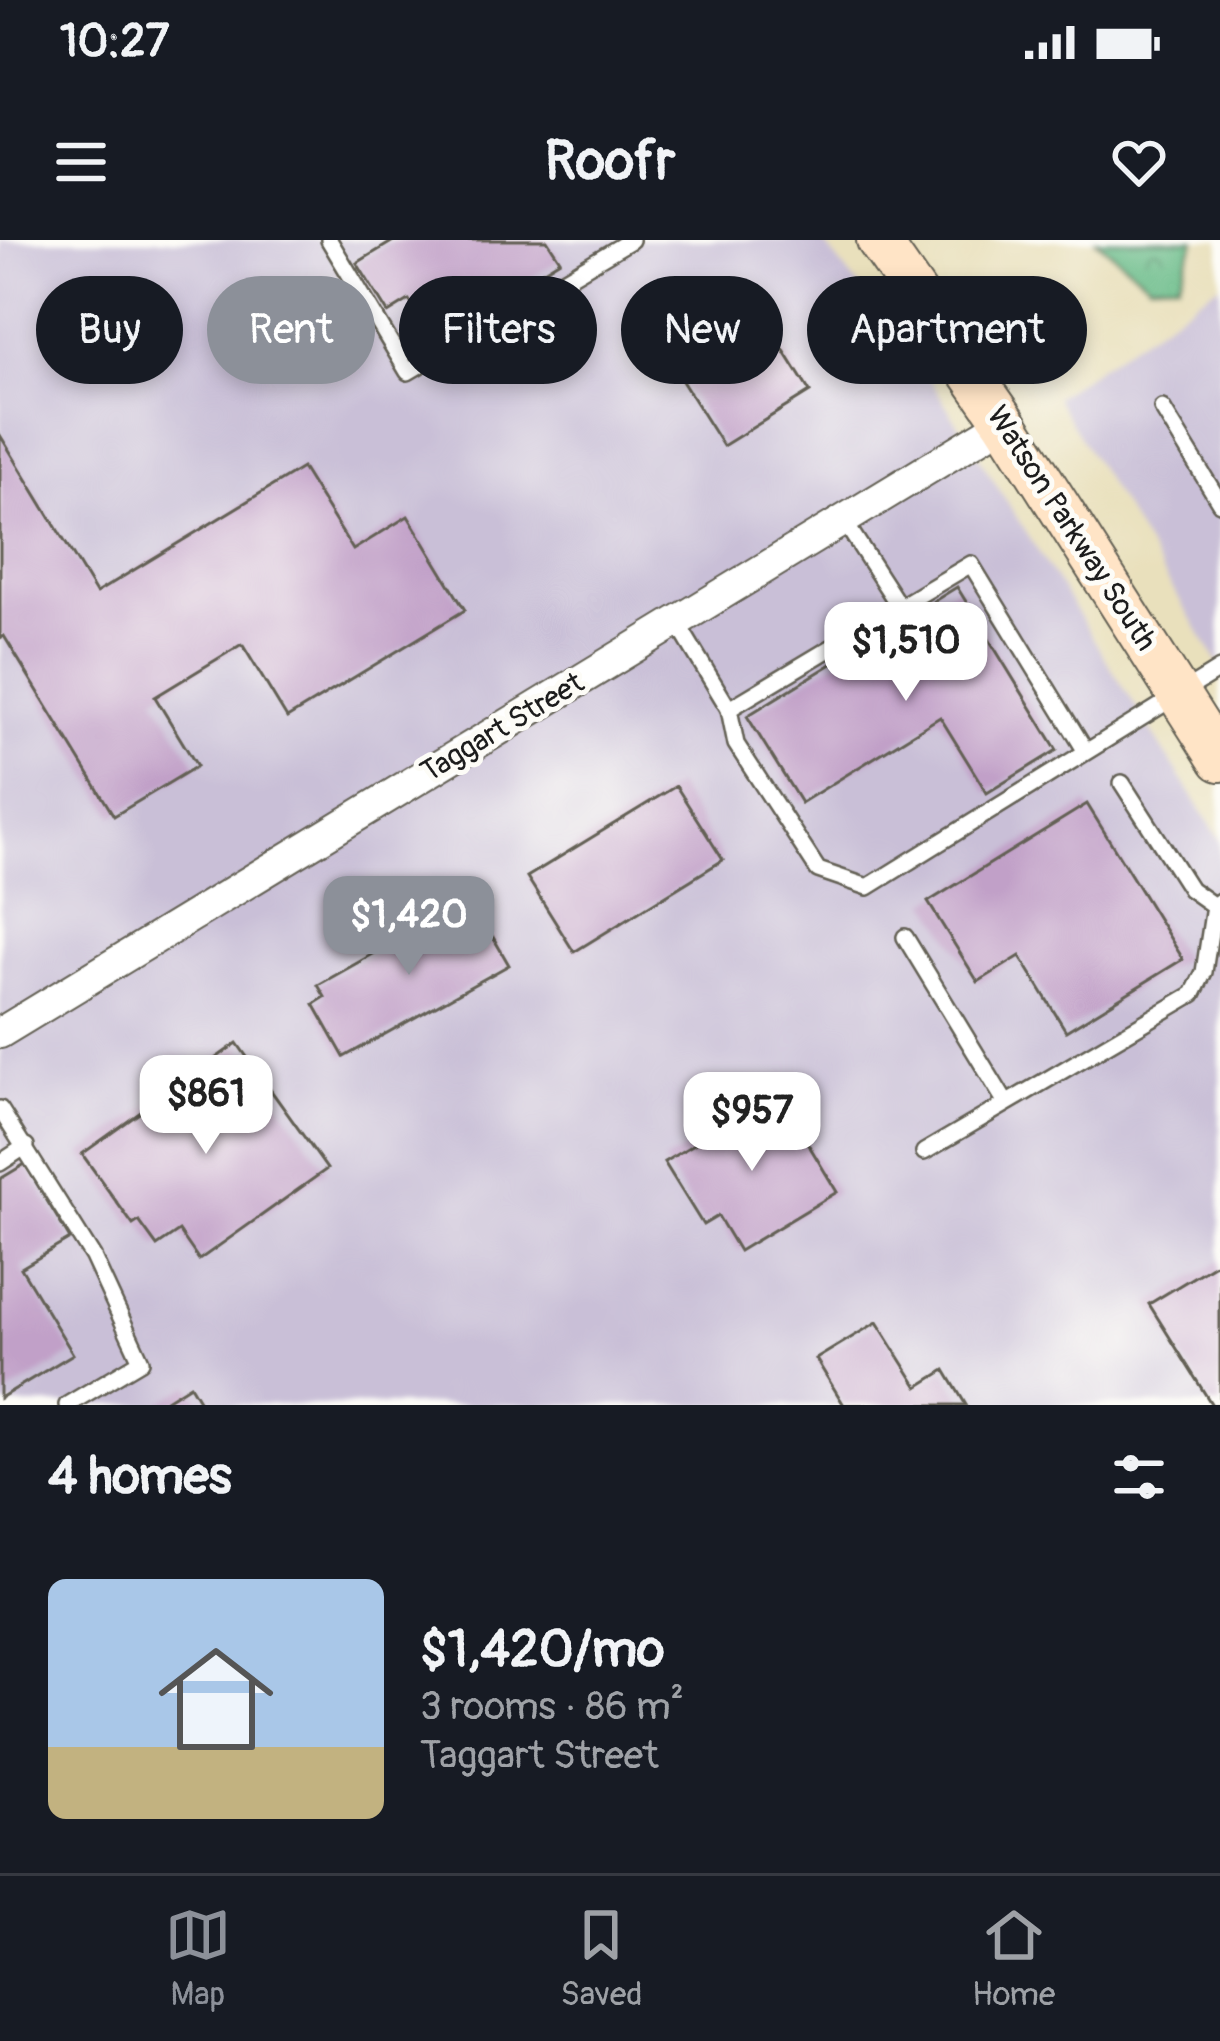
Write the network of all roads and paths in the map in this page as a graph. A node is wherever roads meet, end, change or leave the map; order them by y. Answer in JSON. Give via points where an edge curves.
{"nodes":[{"id":1,"x":329,"y":240,"type":"edge"},
{"id":2,"x":632,"y":240,"type":"edge"},
{"id":3,"x":878,"y":240,"type":"edge"},
{"id":4,"x":1162,"y":408,"type":"dead end"},
{"id":5,"x":1005,"y":422,"type":"junction"},
{"id":6,"x":1220,"y":503,"type":"edge"},
{"id":7,"x":844,"y":521,"type":"junction"},
{"id":8,"x":898,"y":606,"type":"junction"},
{"id":9,"x":676,"y":621,"type":"junction"},
{"id":10,"x":1220,"y":669,"type":"edge"},
{"id":11,"x":1178,"y":694,"type":"junction"},
{"id":12,"x":729,"y":709,"type":"junction"},
{"id":13,"x":1085,"y":750,"type":"junction"},
{"id":14,"x":1220,"y":760,"type":"edge"},
{"id":15,"x":1122,"y":783,"type":"dead end"},
{"id":16,"x":1217,"y":903,"type":"edge"},
{"id":17,"x":905,"y":937,"type":"dead end"},
{"id":18,"x":0,"y":1033,"type":"edge"},
{"id":19,"x":1006,"y":1103,"type":"junction"},
{"id":20,"x":0,"y":1109,"type":"edge"},
{"id":21,"x":26,"y":1146,"type":"junction"},
{"id":22,"x":924,"y":1152,"type":"dead end"},
{"id":23,"x":0,"y":1162,"type":"edge"},
{"id":24,"x":67,"y":1405,"type":"edge"}],
"edges":[{"from":1,"to":2,"type":"lane","via":[[408,372]]},
{"from":3,"to":5,"type":"main road","name":"Watson Parkway South"},
{"from":4,"to":6,"type":"lane"},
{"from":5,"to":7,"type":"street","name":"Taggart Street"},
{"from":5,"to":11,"type":"main road","name":"Watson Parkway South"},
{"from":7,"to":8,"type":"lane"},
{"from":7,"to":9,"type":"street","name":"Taggart Street"},
{"from":8,"to":12,"type":"lane"},
{"from":8,"to":13,"type":"lane","via":[[970,564]]},
{"from":9,"to":12,"type":"lane"},
{"from":9,"to":18,"type":"street","name":"Taggart Street"},
{"from":10,"to":11,"type":"lane"},
{"from":11,"to":13,"type":"lane"},
{"from":11,"to":14,"type":"main road","name":"Watson Parkway South"},
{"from":12,"to":13,"type":"lane","via":[[736,744],[818,870],[868,887]]},
{"from":15,"to":16,"type":"lane","via":[[1190,889]]},
{"from":16,"to":19,"type":"lane","via":[[1193,994]]},
{"from":17,"to":19,"type":"lane"},
{"from":19,"to":22,"type":"lane"},
{"from":20,"to":21,"type":"lane"},
{"from":21,"to":23,"type":"lane"},
{"from":21,"to":24,"type":"lane","via":[[93,1257],[141,1361]]}]}
